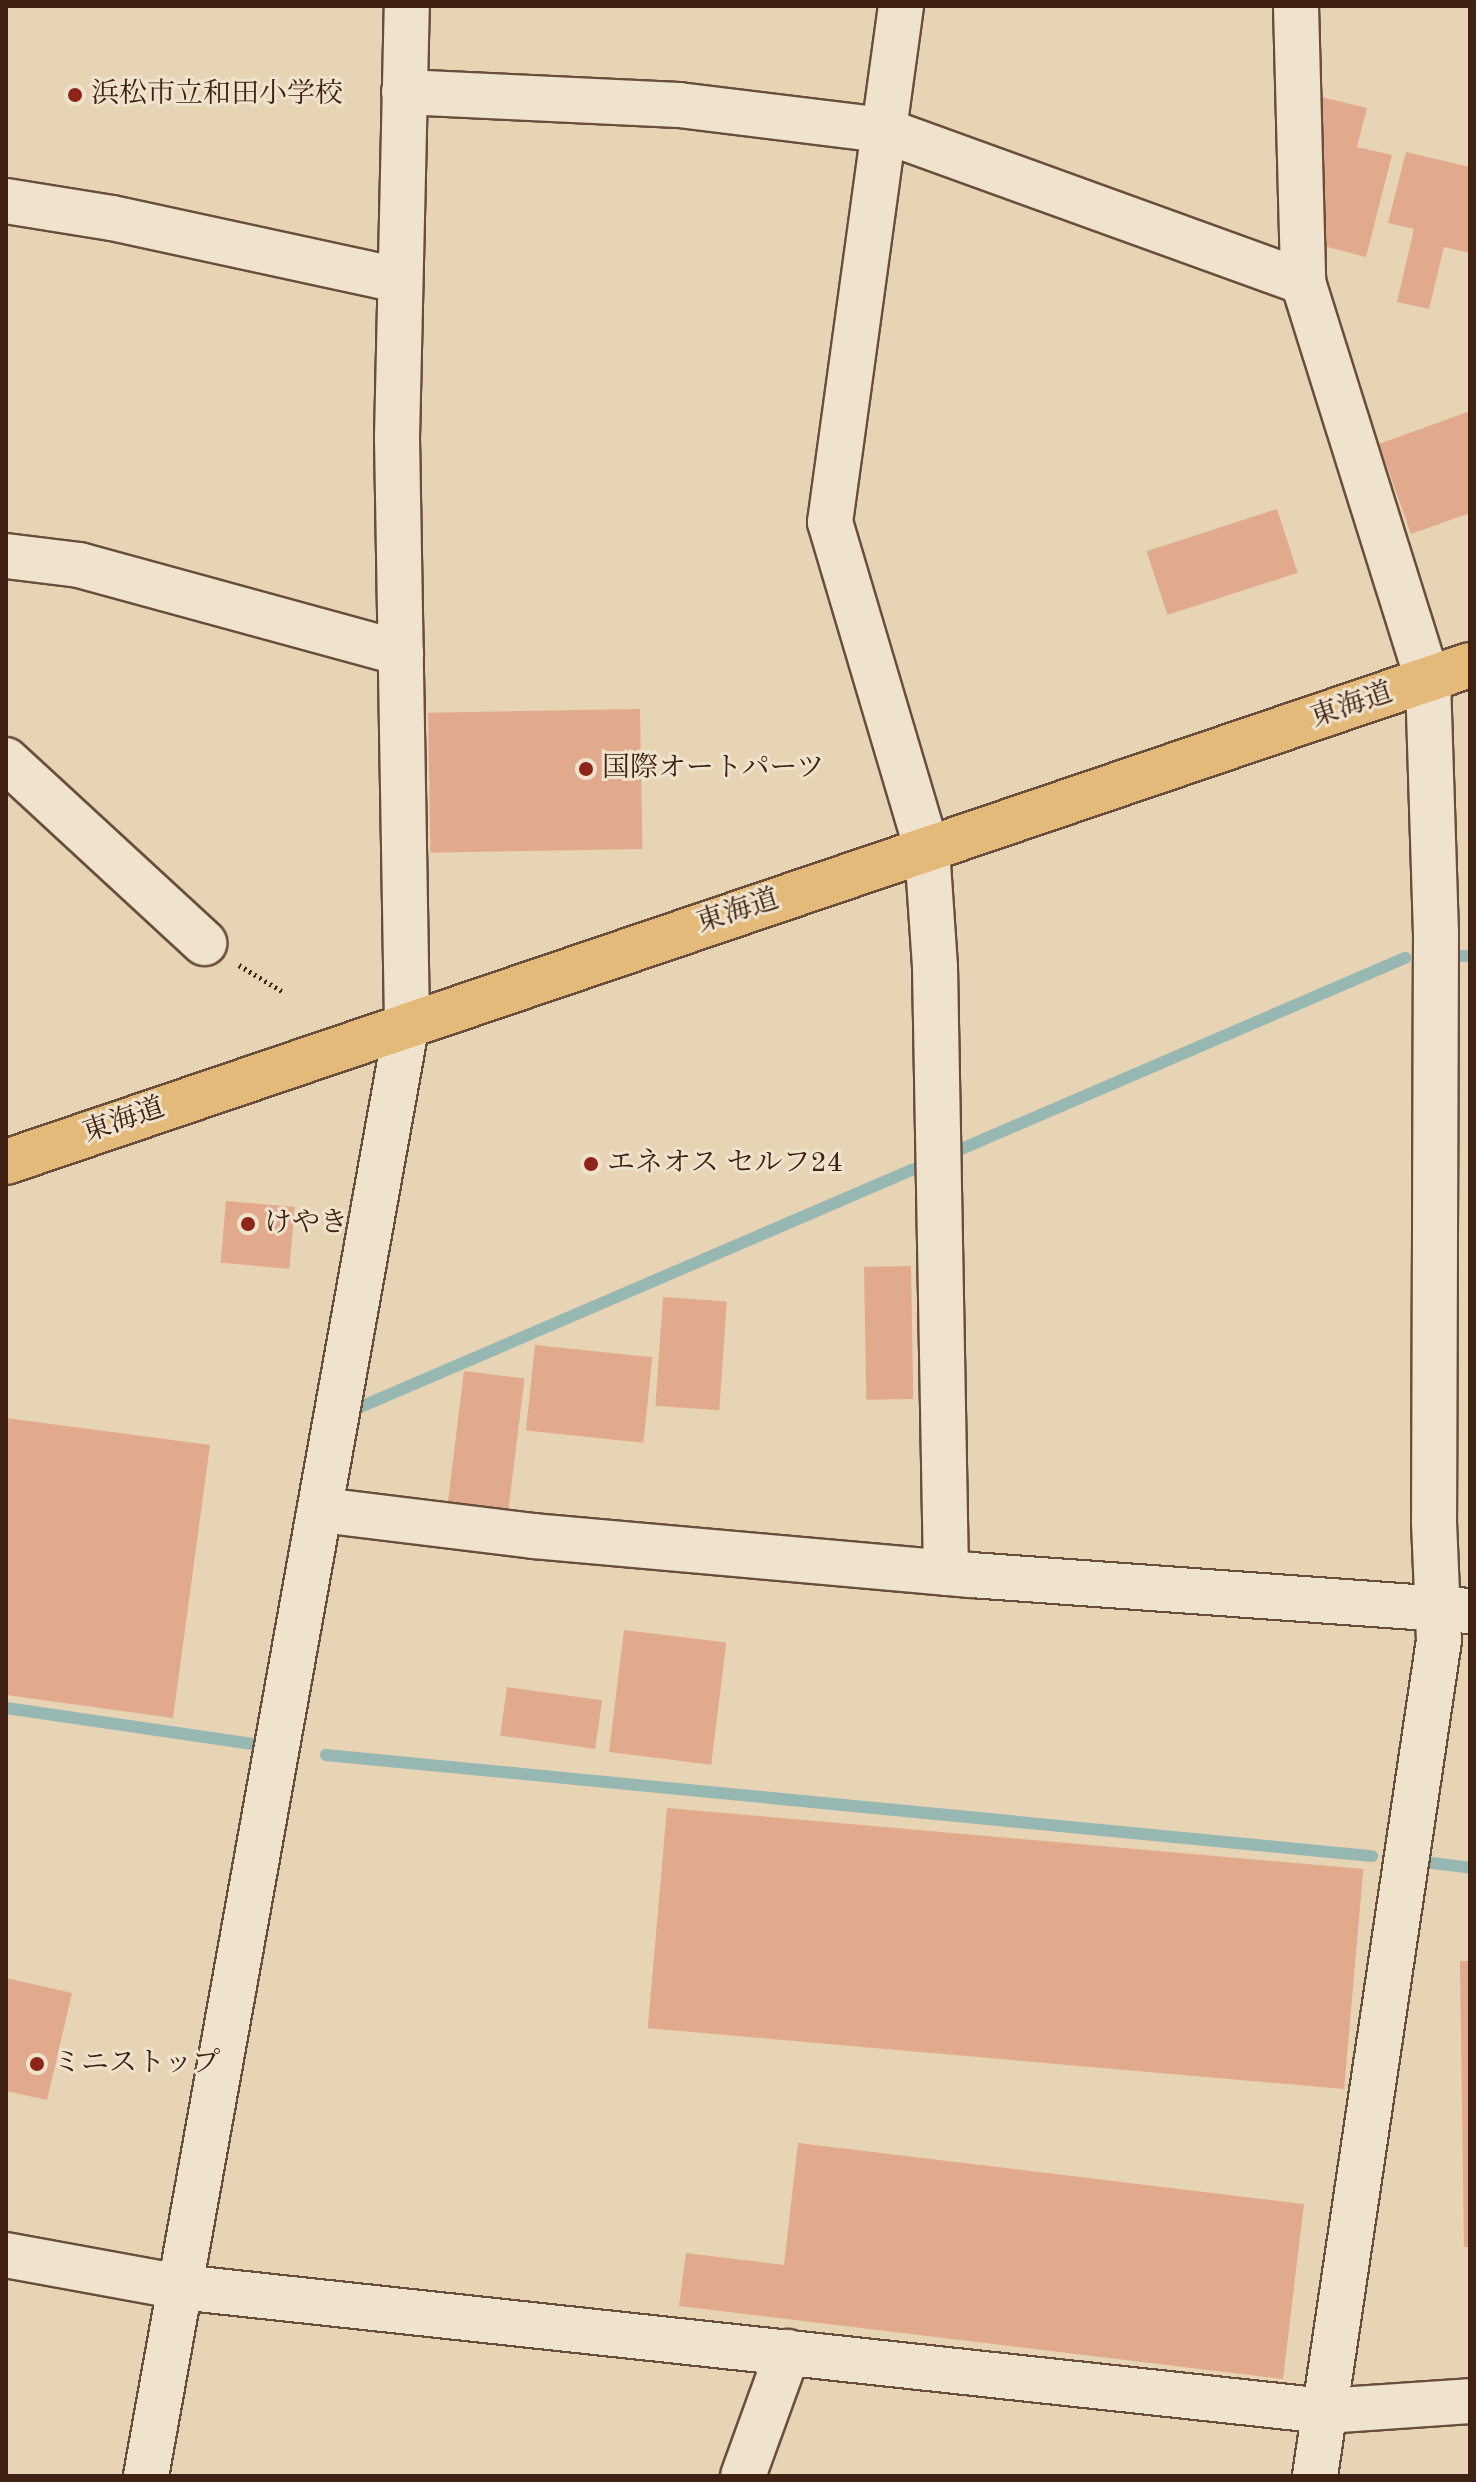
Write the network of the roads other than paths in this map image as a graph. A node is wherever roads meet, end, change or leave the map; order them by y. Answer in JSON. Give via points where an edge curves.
{"nodes":[{"id":1,"x":407,"y":6,"type":"edge"},
{"id":2,"x":901,"y":6,"type":"edge"},
{"id":3,"x":1296,"y":6,"type":"edge"},
{"id":4,"x":404,"y":92,"type":"junction"},
{"id":5,"x":883,"y":130,"type":"junction"},
{"id":6,"x":6,"y":201,"type":"edge"},
{"id":7,"x":399,"y":280,"type":"junction"},
{"id":8,"x":1303,"y":282,"type":"junction"},
{"id":9,"x":6,"y":556,"type":"edge"},
{"id":10,"x":401,"y":653,"type":"junction"},
{"id":11,"x":1470,"y":665,"type":"edge"},
{"id":12,"x":1428,"y":680,"type":"junction"},
{"id":13,"x":6,"y":760,"type":"edge"},
{"id":14,"x":927,"y":849,"type":"junction"},
{"id":15,"x":1453,"y":933,"type":"edge"},
{"id":16,"x":204,"y":943,"type":"road end"},
{"id":17,"x":407,"y":1022,"type":"junction"},
{"id":18,"x":6,"y":1162,"type":"edge"},
{"id":19,"x":322,"y":1510,"type":"junction"},
{"id":20,"x":946,"y":1573,"type":"junction"},
{"id":21,"x":1454,"y":1611,"type":"edge"},
{"id":22,"x":6,"y":2255,"type":"edge"},
{"id":23,"x":180,"y":2287,"type":"junction"},
{"id":24,"x":788,"y":2352,"type":"junction"},
{"id":25,"x":1470,"y":2401,"type":"edge"},
{"id":26,"x":1325,"y":2411,"type":"junction"},
{"id":27,"x":146,"y":2476,"type":"edge"},
{"id":28,"x":743,"y":2476,"type":"edge"},
{"id":29,"x":1315,"y":2476,"type":"edge"}],
"edges":[{"from":1,"to":4,"type":"street"},
{"from":2,"to":5,"type":"street"},
{"from":3,"to":8,"type":"street"},
{"from":4,"to":5,"type":"street","via":[[679,105]]},
{"from":4,"to":7,"type":"street"},
{"from":5,"to":8,"type":"street"},
{"from":5,"to":14,"type":"street","via":[[830,522]]},
{"from":6,"to":7,"type":"street","via":[[112,218]]},
{"from":7,"to":10,"type":"street"},
{"from":8,"to":12,"type":"street"},
{"from":9,"to":10,"type":"street","via":[[79,565]]},
{"from":10,"to":17,"type":"street"},
{"from":11,"to":12,"type":"highway","name":"東海道"},
{"from":12,"to":14,"type":"highway","name":"東海道"},
{"from":12,"to":15,"type":"street"},
{"from":13,"to":16,"type":"street"},
{"from":14,"to":17,"type":"highway","name":"東海道"},
{"from":14,"to":20,"type":"street","via":[[935,967]]},
{"from":15,"to":21,"type":"street"},
{"from":17,"to":18,"type":"highway","name":"東海道"},
{"from":17,"to":19,"type":"street"},
{"from":19,"to":20,"type":"street","via":[[534,1536]]},
{"from":19,"to":23,"type":"street"},
{"from":20,"to":21,"type":"street"},
{"from":21,"to":26,"type":"street","via":[[1436,1656]]},
{"from":22,"to":23,"type":"street"},
{"from":23,"to":24,"type":"street"},
{"from":23,"to":27,"type":"street"},
{"from":24,"to":26,"type":"street"},
{"from":24,"to":28,"type":"street"},
{"from":25,"to":26,"type":"street"},
{"from":26,"to":29,"type":"street"}]}
